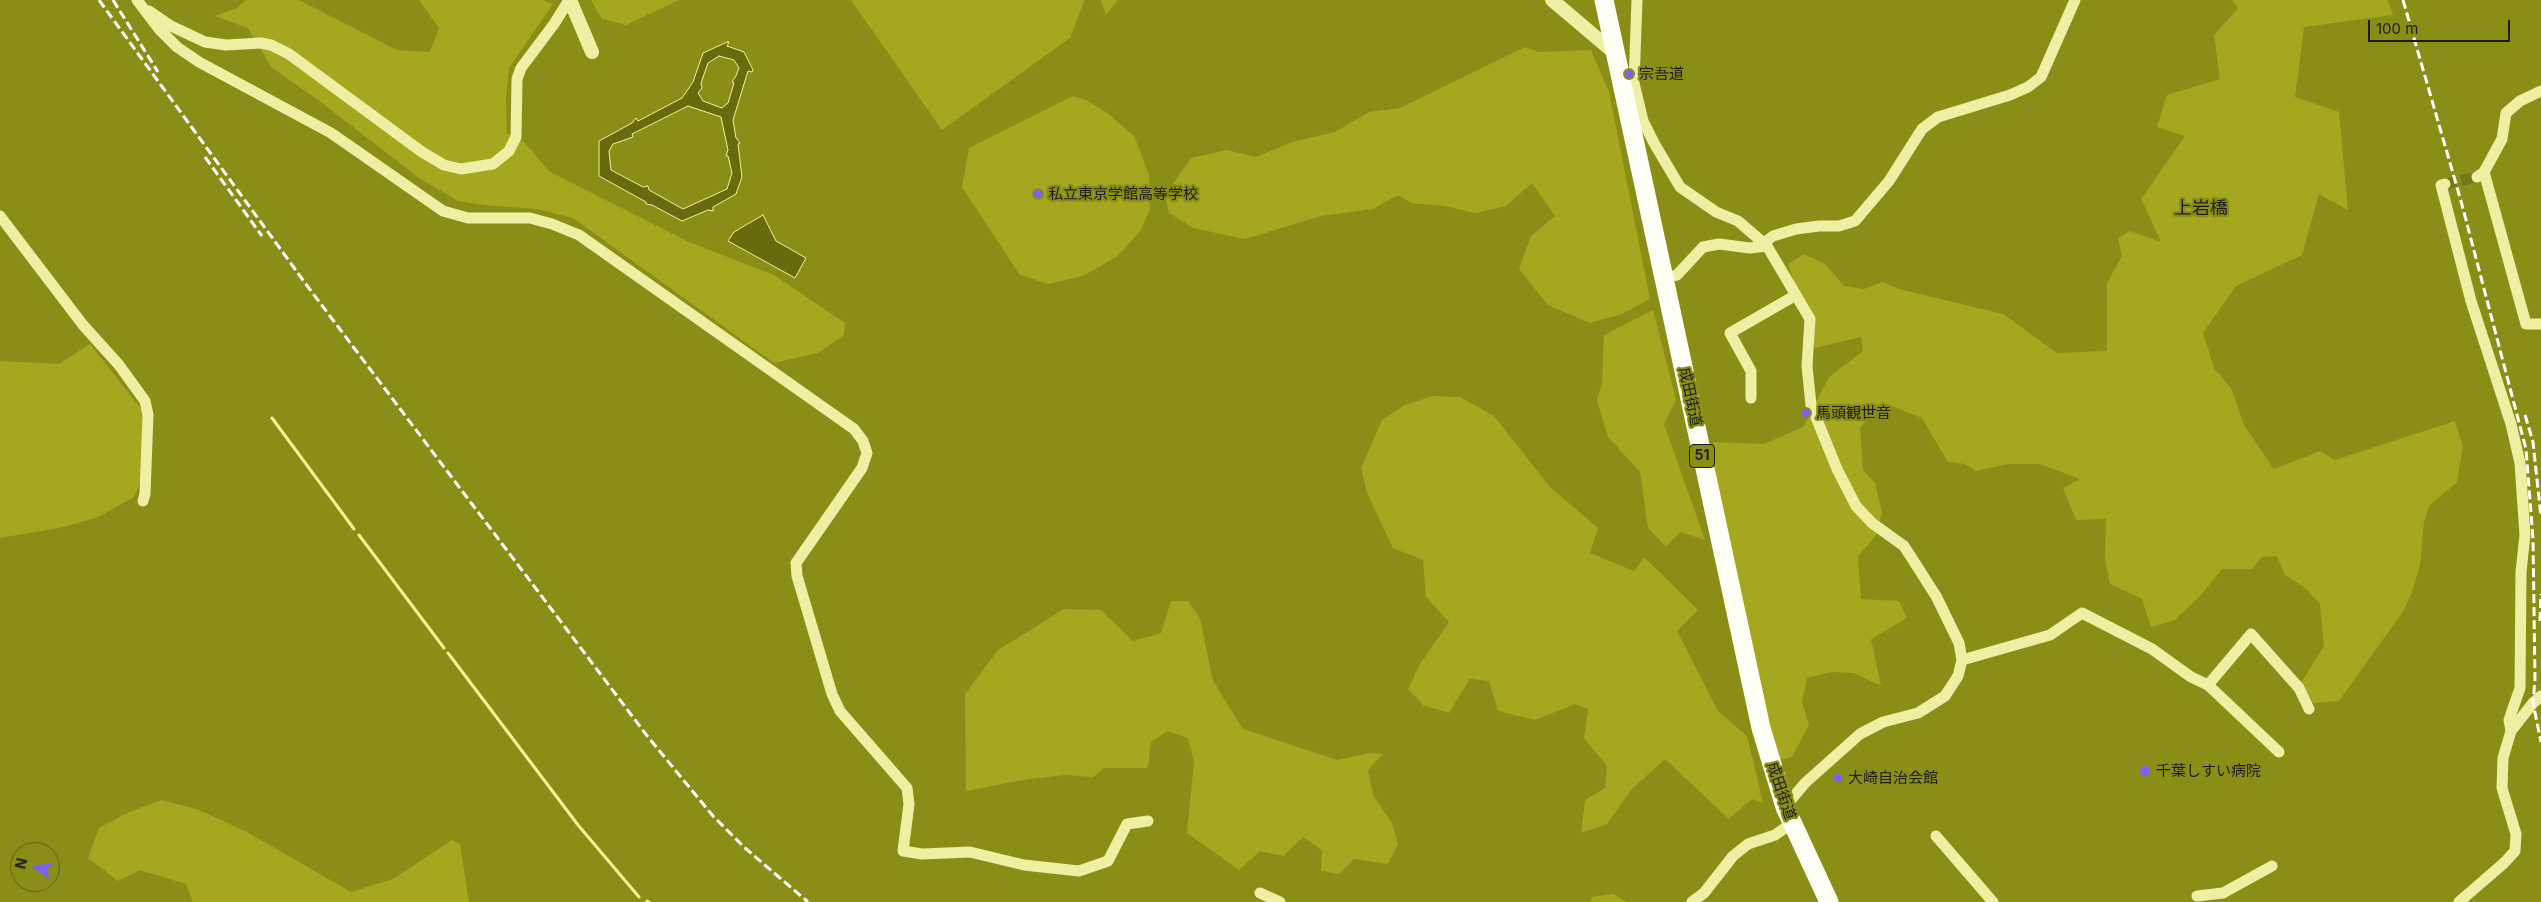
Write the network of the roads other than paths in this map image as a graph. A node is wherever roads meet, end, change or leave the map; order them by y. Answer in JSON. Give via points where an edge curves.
{"nodes":[{"id":1,"x":570,"y":0,"type":"edge"},
{"id":2,"x":1552,"y":0,"type":"edge"},
{"id":3,"x":1604,"y":0,"type":"edge"},
{"id":4,"x":1637,"y":0,"type":"edge"},
{"id":5,"x":2076,"y":0,"type":"edge"},
{"id":6,"x":140,"y":3,"type":"edge"},
{"id":7,"x":592,"y":52,"type":"dead end"},
{"id":8,"x":1617,"y":55,"type":"junction"},
{"id":9,"x":1628,"y":80,"type":"junction"},
{"id":10,"x":2541,"y":91,"type":"edge"},
{"id":11,"x":2445,"y":184,"type":"dead end"},
{"id":12,"x":0,"y":216,"type":"edge"},
{"id":13,"x":1766,"y":244,"type":"junction"},
{"id":14,"x":1664,"y":279,"type":"junction"},
{"id":15,"x":1796,"y":295,"type":"junction"},
{"id":16,"x":2541,"y":324,"type":"edge"},
{"id":17,"x":1751,"y":398,"type":"dead end"},
{"id":18,"x":143,"y":501,"type":"dead end"},
{"id":19,"x":1962,"y":660,"type":"junction"},
{"id":20,"x":2208,"y":685,"type":"junction"},
{"id":21,"x":2541,"y":696,"type":"edge"},
{"id":22,"x":2309,"y":709,"type":"dead end"},
{"id":23,"x":2511,"y":731,"type":"junction"},
{"id":24,"x":2279,"y":752,"type":"dead end"},
{"id":25,"x":1788,"y":815,"type":"junction"},
{"id":26,"x":1148,"y":821,"type":"dead end"},
{"id":27,"x":1936,"y":836,"type":"dead end"},
{"id":28,"x":2272,"y":866,"type":"dead end"},
{"id":29,"x":1260,"y":893,"type":"dead end"},
{"id":30,"x":2196,"y":896,"type":"dead end"},
{"id":31,"x":1280,"y":902,"type":"edge"},
{"id":32,"x":1692,"y":902,"type":"edge"},
{"id":33,"x":1829,"y":902,"type":"edge"},
{"id":34,"x":1993,"y":902,"type":"edge"},
{"id":35,"x":2459,"y":902,"type":"edge"}],
"edges":[{"from":1,"to":6,"type":"street","via":[[520,68],[516,137],[509,151],[492,164],[461,169],[444,165],[422,152],[289,54],[261,43],[205,42],[171,26]]},
{"from":1,"to":7,"type":"street"},
{"from":2,"to":8,"type":"street"},
{"from":3,"to":8,"type":"highway","name":"成田街道","number":"51"},
{"from":4,"to":9,"type":"street"},
{"from":5,"to":13,"type":"street","via":[[2041,77],[2010,95],[1938,116],[1922,129],[1889,181],[1855,221],[1839,226],[1796,229],[1773,236]]},
{"from":6,"to":26,"type":"street","via":[[177,47],[331,133],[443,210],[468,218],[530,218],[579,236],[854,430],[867,453],[862,468],[796,563],[796,576],[840,711],[907,788],[909,804],[903,850],[922,854],[970,852],[1024,865],[1079,871],[1108,861],[1127,824]]},
{"from":8,"to":9,"type":"highway","name":"成田街道","number":"51"},
{"from":9,"to":13,"type":"street","via":[[1643,121],[1680,187],[1716,212],[1738,221]]},
{"from":9,"to":14,"type":"highway","name":"成田街道","number":"51"},
{"from":10,"to":16,"type":"street","via":[[2520,101],[2506,113],[2502,139],[2480,174],[2526,324]]},
{"from":11,"to":23,"type":"street","via":[[2441,185],[2471,301],[2520,462],[2525,534],[2521,572],[2520,688],[2509,720]]},
{"from":12,"to":18,"type":"street","via":[[145,401],[148,415],[146,494]]},
{"from":13,"to":14,"type":"street","via":[[1750,248],[1719,244],[1702,248],[1677,275]]},
{"from":13,"to":15,"type":"street"},
{"from":14,"to":25,"type":"highway","name":"成田街道","number":"51","via":[[1761,728]]},
{"from":15,"to":17,"type":"street","via":[[1730,333],[1751,371]]},
{"from":15,"to":19,"type":"street","via":[[1810,319],[1807,366],[1811,405],[1837,469],[1856,506],[1872,523],[1904,546],[1936,596],[1959,643]]},
{"from":19,"to":20,"type":"street","via":[[2050,634],[2082,613],[2152,649]]},
{"from":19,"to":25,"type":"street","via":[[1958,676],[1945,696],[1918,713],[1884,722],[1860,734],[1805,783]]},
{"from":20,"to":22,"type":"street","via":[[2252,634],[2299,688]]},
{"from":20,"to":24,"type":"street"},
{"from":21,"to":23,"type":"street"},
{"from":23,"to":35,"type":"street","via":[[2503,758],[2502,788],[2516,834],[2515,851]]},
{"from":25,"to":32,"type":"street","via":[[1775,835],[1748,844],[1733,856],[1704,893]]},
{"from":25,"to":33,"type":"highway","name":"成田街道","number":"51"},
{"from":27,"to":34,"type":"street"},
{"from":28,"to":30,"type":"street","via":[[2223,893]]},
{"from":29,"to":31,"type":"street"}]}
